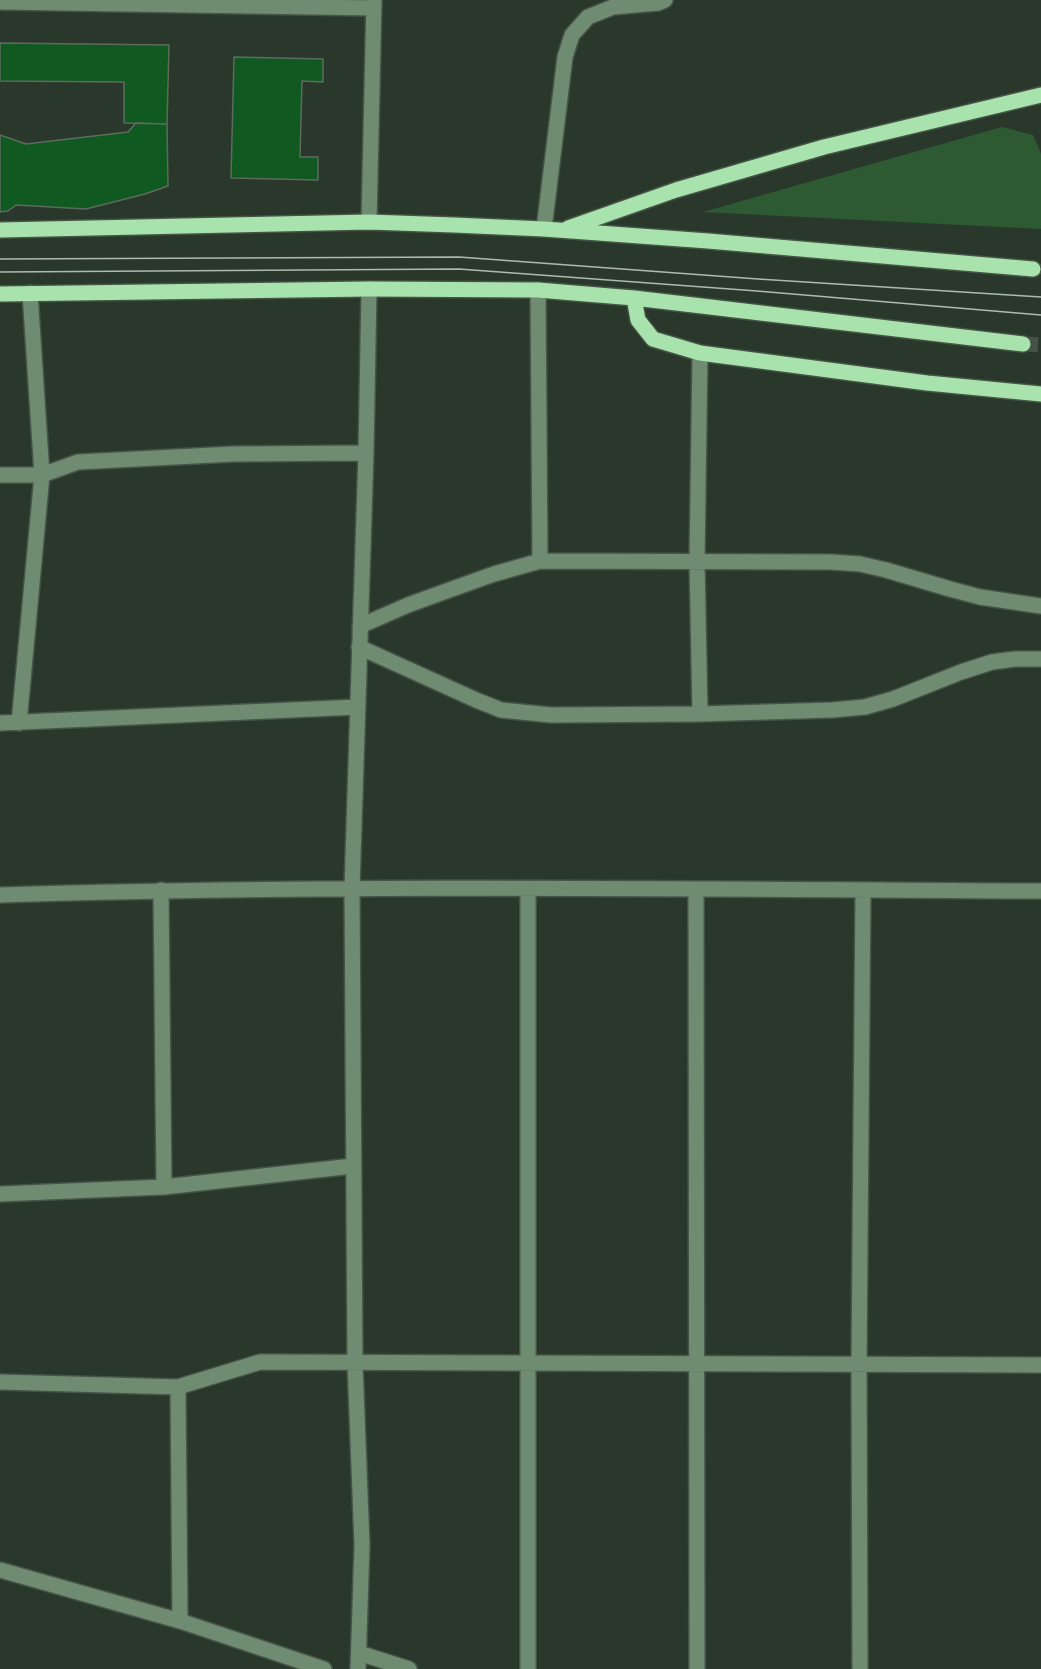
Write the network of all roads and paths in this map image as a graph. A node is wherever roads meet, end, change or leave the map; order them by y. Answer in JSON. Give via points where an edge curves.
{"nodes":[{"id":1,"x":665,"y":0,"type":"edge"},
{"id":2,"x":0,"y":2,"type":"edge"},
{"id":3,"x":159,"y":2,"type":"edge"},
{"id":4,"x":374,"y":4,"type":"edge"},
{"id":5,"x":1041,"y":94,"type":"edge"},
{"id":6,"x":369,"y":222,"type":"junction"},
{"id":7,"x":544,"y":229,"type":"junction"},
{"id":8,"x":0,"y":230,"type":"edge"},
{"id":9,"x":560,"y":230,"type":"junction"},
{"id":10,"x":1033,"y":269,"type":"dead end"},
{"id":11,"x":369,"y":289,"type":"junction"},
{"id":12,"x":538,"y":290,"type":"junction"},
{"id":13,"x":30,"y":293,"type":"junction"},
{"id":14,"x":0,"y":294,"type":"edge"},
{"id":15,"x":634,"y":298,"type":"junction"},
{"id":16,"x":1023,"y":344,"type":"tunnel mouth"},
{"id":17,"x":700,"y":353,"type":"junction"},
{"id":18,"x":1041,"y":394,"type":"edge"},
{"id":19,"x":366,"y":453,"type":"junction"},
{"id":20,"x":42,"y":474,"type":"junction"},
{"id":21,"x":0,"y":475,"type":"edge"},
{"id":22,"x":540,"y":561,"type":"junction"},
{"id":23,"x":697,"y":561,"type":"junction"},
{"id":24,"x":1041,"y":606,"type":"edge"},
{"id":25,"x":360,"y":626,"type":"junction"},
{"id":26,"x":360,"y":647,"type":"junction"},
{"id":27,"x":1041,"y":659,"type":"edge"},
{"id":28,"x":358,"y":707,"type":"junction"},
{"id":29,"x":700,"y":714,"type":"junction"},
{"id":30,"x":0,"y":723,"type":"edge"},
{"id":31,"x":19,"y":723,"type":"junction"},
{"id":32,"x":352,"y":888,"type":"junction"},
{"id":33,"x":528,"y":889,"type":"junction"},
{"id":34,"x":161,"y":890,"type":"junction"},
{"id":35,"x":696,"y":890,"type":"junction"},
{"id":36,"x":863,"y":890,"type":"junction"},
{"id":37,"x":1041,"y":891,"type":"edge"},
{"id":38,"x":0,"y":895,"type":"edge"},
{"id":39,"x":353,"y":1166,"type":"junction"},
{"id":40,"x":164,"y":1187,"type":"junction"},
{"id":41,"x":0,"y":1194,"type":"edge"},
{"id":42,"x":527,"y":1362,"type":"junction"},
{"id":43,"x":355,"y":1363,"type":"junction"},
{"id":44,"x":696,"y":1363,"type":"junction"},
{"id":45,"x":860,"y":1364,"type":"junction"},
{"id":46,"x":1041,"y":1365,"type":"edge"},
{"id":47,"x":0,"y":1382,"type":"edge"},
{"id":48,"x":178,"y":1387,"type":"junction"},
{"id":49,"x":0,"y":1570,"type":"edge"},
{"id":50,"x":180,"y":1621,"type":"junction"},
{"id":51,"x":358,"y":1653,"type":"junction"},
{"id":52,"x":324,"y":1669,"type":"edge"},
{"id":53,"x":358,"y":1669,"type":"edge"},
{"id":54,"x":409,"y":1669,"type":"edge"},
{"id":55,"x":528,"y":1669,"type":"edge"},
{"id":56,"x":697,"y":1669,"type":"edge"},
{"id":57,"x":860,"y":1669,"type":"edge"}],
"edges":[{"from":1,"to":7,"type":"street","via":[[613,7],[588,17],[572,34],[565,57]]},
{"from":2,"to":3,"type":"street"},
{"from":3,"to":4,"type":"street"},
{"from":4,"to":6,"type":"street"},
{"from":5,"to":9,"type":"main road","via":[[824,147],[675,190]]},
{"from":6,"to":7,"type":"main road"},
{"from":6,"to":8,"type":"main road"},
{"from":7,"to":9,"type":"main road"},
{"from":9,"to":10,"type":"main road"},
{"from":11,"to":12,"type":"main road"},
{"from":11,"to":13,"type":"main road"},
{"from":11,"to":19,"type":"street"},
{"from":12,"to":15,"type":"main road"},
{"from":12,"to":22,"type":"street"},
{"from":13,"to":14,"type":"main road"},
{"from":13,"to":20,"type":"street"},
{"from":15,"to":16,"type":"main road"},
{"from":15,"to":17,"type":"main road","via":[[638,320],[653,339]]},
{"from":17,"to":18,"type":"main road"},
{"from":17,"to":23,"type":"street"},
{"from":19,"to":20,"type":"street","via":[[233,454],[78,462]]},
{"from":19,"to":25,"type":"street"},
{"from":20,"to":21,"type":"street"},
{"from":20,"to":31,"type":"street"},
{"from":22,"to":23,"type":"street"},
{"from":22,"to":25,"type":"street","via":[[452,589]]},
{"from":23,"to":24,"type":"street","via":[[860,564],[980,597]]},
{"from":23,"to":29,"type":"street"},
{"from":25,"to":26,"type":"street"},
{"from":26,"to":28,"type":"street"},
{"from":26,"to":29,"type":"street","via":[[501,710],[551,715]]},
{"from":27,"to":29,"type":"street","via":[[992,662],[865,707]]},
{"from":28,"to":31,"type":"street"},
{"from":28,"to":32,"type":"street"},
{"from":30,"to":31,"type":"street"},
{"from":32,"to":33,"type":"street"},
{"from":32,"to":34,"type":"street"},
{"from":32,"to":39,"type":"street"},
{"from":33,"to":35,"type":"street"},
{"from":33,"to":42,"type":"street"},
{"from":34,"to":38,"type":"street"},
{"from":34,"to":40,"type":"street"},
{"from":35,"to":36,"type":"street"},
{"from":35,"to":44,"type":"street"},
{"from":36,"to":37,"type":"street"},
{"from":36,"to":45,"type":"street"},
{"from":39,"to":40,"type":"street"},
{"from":39,"to":43,"type":"street"},
{"from":40,"to":41,"type":"street"},
{"from":42,"to":43,"type":"street"},
{"from":42,"to":44,"type":"street"},
{"from":42,"to":55,"type":"street"},
{"from":43,"to":48,"type":"street","via":[[260,1362]]},
{"from":43,"to":51,"type":"street","via":[[362,1545]]},
{"from":44,"to":45,"type":"street"},
{"from":44,"to":56,"type":"street"},
{"from":45,"to":46,"type":"street"},
{"from":45,"to":57,"type":"street"},
{"from":47,"to":48,"type":"street"},
{"from":48,"to":50,"type":"street"},
{"from":49,"to":50,"type":"street"},
{"from":50,"to":52,"type":"street"},
{"from":51,"to":53,"type":"street"},
{"from":51,"to":54,"type":"street"}]}
